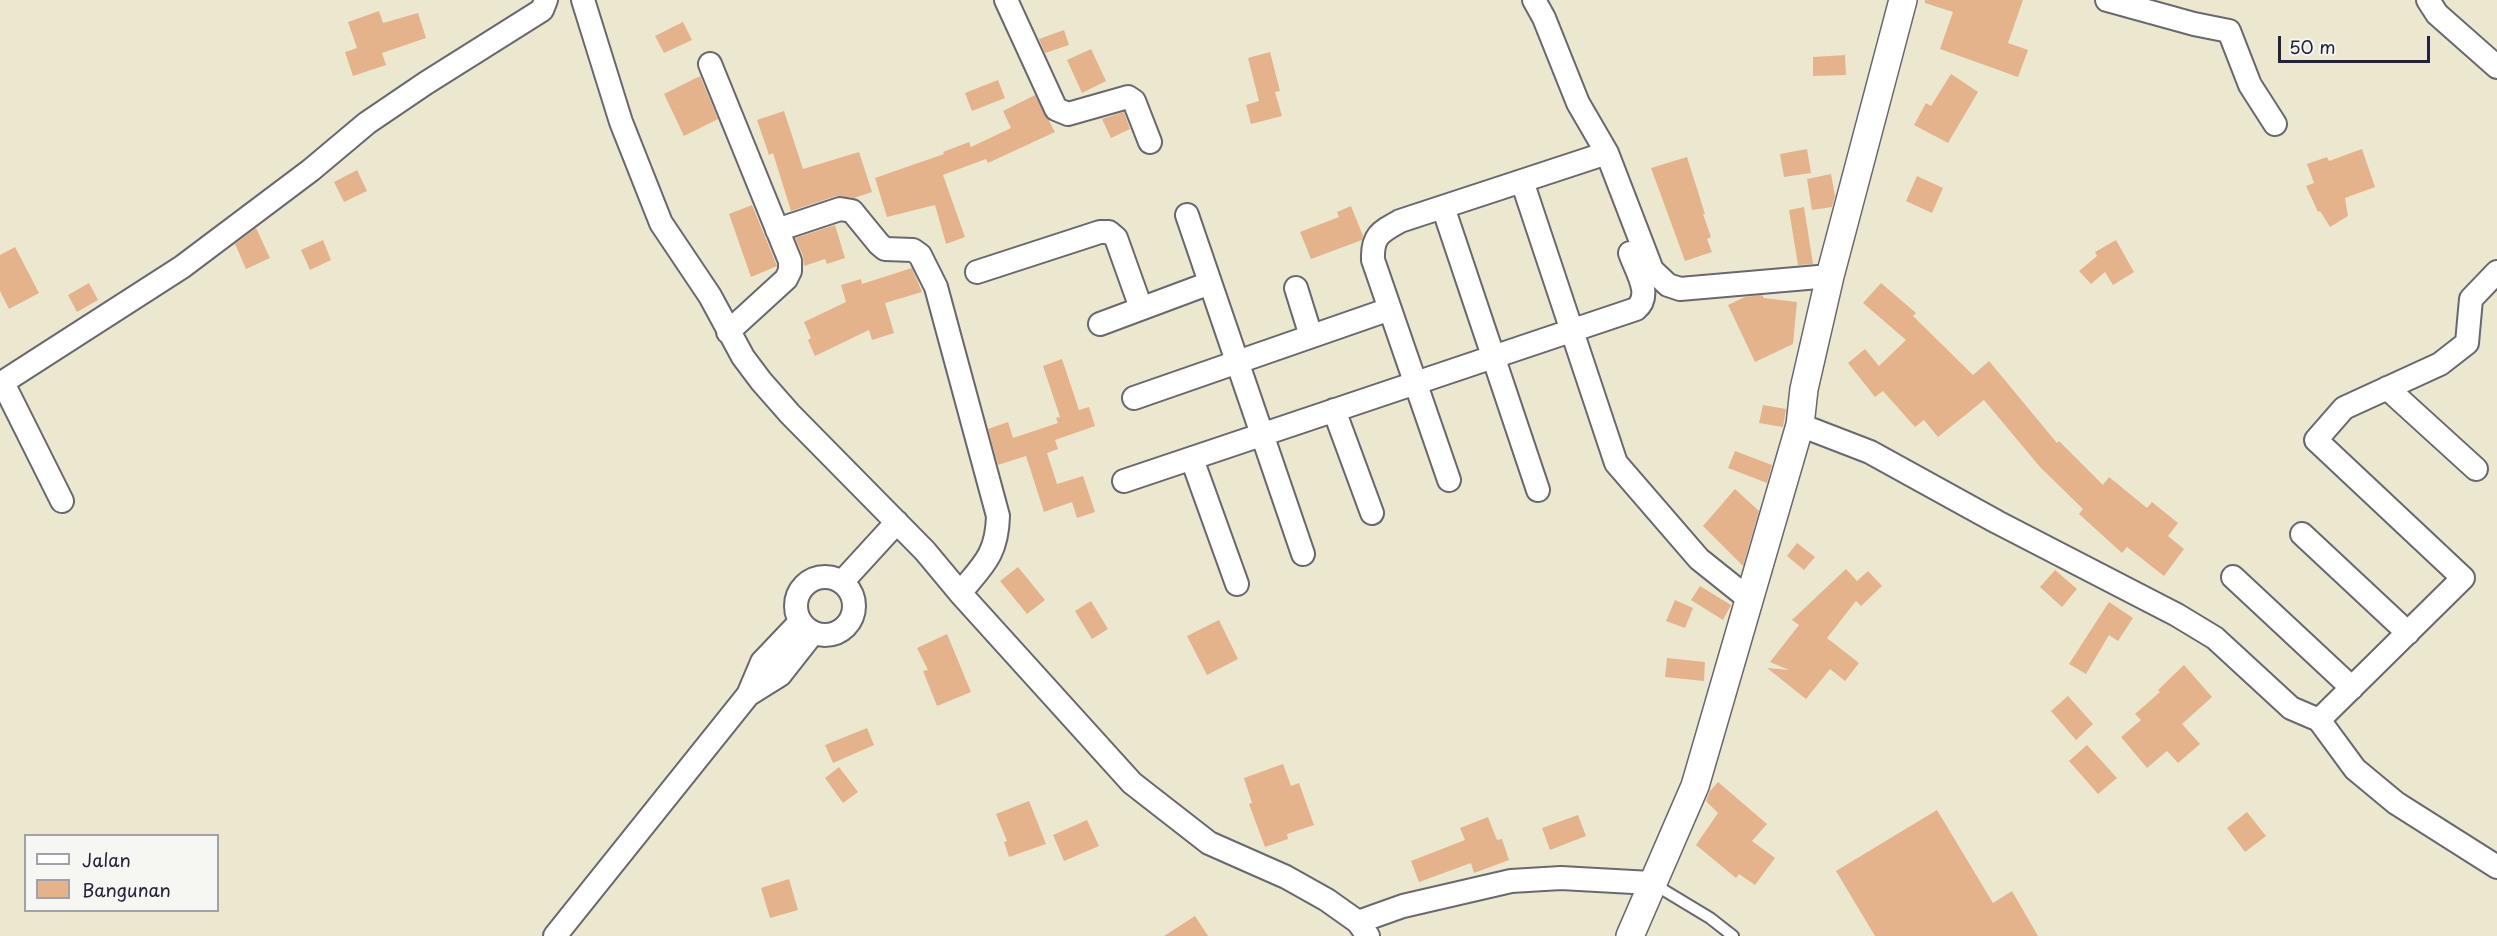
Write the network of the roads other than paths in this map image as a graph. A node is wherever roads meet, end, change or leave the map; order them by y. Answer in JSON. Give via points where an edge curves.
{"nodes":[{"id":1,"x":546,"y":0,"type":"edge"},
{"id":2,"x":583,"y":0,"type":"edge"},
{"id":3,"x":1006,"y":0,"type":"edge"},
{"id":4,"x":1534,"y":0,"type":"edge"},
{"id":5,"x":1903,"y":0,"type":"edge"},
{"id":6,"x":2107,"y":0,"type":"edge"},
{"id":7,"x":2428,"y":0,"type":"edge"},
{"id":8,"x":710,"y":64,"type":"dead end"},
{"id":9,"x":2497,"y":67,"type":"edge"},
{"id":10,"x":2275,"y":124,"type":"dead end"},
{"id":11,"x":1150,"y":142,"type":"dead end"},
{"id":12,"x":1601,"y":155,"type":"junction"},
{"id":13,"x":1522,"y":181,"type":"junction"},
{"id":14,"x":1443,"y":207,"type":"junction"},
{"id":15,"x":1187,"y":215,"type":"dead end"},
{"id":16,"x":777,"y":230,"type":"junction"},
{"id":17,"x":977,"y":272,"type":"dead end"},
{"id":18,"x":2497,"y":272,"type":"edge"},
{"id":19,"x":1830,"y":276,"type":"junction"},
{"id":20,"x":1210,"y":283,"type":"junction"},
{"id":21,"x":1296,"y":288,"type":"dead end"},
{"id":22,"x":1141,"y":308,"type":"junction"},
{"id":23,"x":1390,"y":309,"type":"junction"},
{"id":24,"x":1100,"y":324,"type":"dead end"},
{"id":25,"x":1571,"y":329,"type":"junction"},
{"id":26,"x":728,"y":332,"type":"junction"},
{"id":27,"x":1311,"y":336,"type":"junction"},
{"id":28,"x":1493,"y":356,"type":"junction"},
{"id":29,"x":1237,"y":362,"type":"junction"},
{"id":30,"x":1,"y":383,"type":"edge"},
{"id":31,"x":1415,"y":383,"type":"junction"},
{"id":32,"x":2387,"y":388,"type":"junction"},
{"id":33,"x":1134,"y":398,"type":"dead end"},
{"id":34,"x":1334,"y":410,"type":"junction"},
{"id":35,"x":1800,"y":425,"type":"junction"},
{"id":36,"x":1262,"y":435,"type":"junction"},
{"id":37,"x":1192,"y":459,"type":"junction"},
{"id":38,"x":2475,"y":469,"type":"dead end"},
{"id":39,"x":1449,"y":480,"type":"dead end"},
{"id":40,"x":1125,"y":482,"type":"dead end"},
{"id":41,"x":1538,"y":490,"type":"dead end"},
{"id":42,"x":62,"y":501,"type":"dead end"},
{"id":43,"x":1372,"y":513,"type":"dead end"},
{"id":44,"x":897,"y":522,"type":"junction"},
{"id":45,"x":2302,"y":534,"type":"dead end"},
{"id":46,"x":1303,"y":554,"type":"dead end"},
{"id":47,"x":2233,"y":578,"type":"dead end"},
{"id":48,"x":843,"y":581,"type":"junction"},
{"id":49,"x":1237,"y":584,"type":"dead end"},
{"id":50,"x":960,"y":593,"type":"junction"},
{"id":51,"x":1749,"y":598,"type":"junction"},
{"id":52,"x":806,"y":628,"type":"junction"},
{"id":53,"x":2408,"y":633,"type":"junction"},
{"id":54,"x":2352,"y":688,"type":"junction"},
{"id":55,"x":2319,"y":720,"type":"junction"},
{"id":56,"x":2497,"y":867,"type":"edge"},
{"id":57,"x":1652,"y":883,"type":"junction"},
{"id":58,"x":1363,"y":929,"type":"edge"},
{"id":59,"x":555,"y":936,"type":"edge"},
{"id":60,"x":1630,"y":936,"type":"edge"},
{"id":61,"x":1733,"y":936,"type":"edge"}],
"edges":[{"from":1,"to":30,"type":"street","via":[[542,10],[367,123],[182,267]]},
{"from":2,"to":26,"type":"street","via":[[621,122],[661,222],[710,296]]},
{"from":3,"to":11,"type":"street","via":[[1056,109],[1068,114],[1128,97],[1134,101]]},
{"from":4,"to":12,"type":"street"},
{"from":5,"to":19,"type":"street"},
{"from":6,"to":10,"type":"street","via":[[2229,31],[2250,85]]},
{"from":7,"to":9,"type":"street","via":[[2437,14]]},
{"from":8,"to":16,"type":"street"},
{"from":12,"to":13,"type":"street"},
{"from":12,"to":19,"type":"street","via":[[1652,270],[1668,285],[1680,289]]},
{"from":12,"to":25,"type":"street","via":[[1645,294],[1636,309]]},
{"from":13,"to":14,"type":"street"},
{"from":13,"to":25,"type":"street"},
{"from":14,"to":23,"type":"street","via":[[1400,221],[1378,235],[1373,260]]},
{"from":14,"to":28,"type":"street"},
{"from":15,"to":20,"type":"street"},
{"from":16,"to":26,"type":"street","via":[[790,261],[790,271]]},
{"from":16,"to":50,"type":"street","via":[[847,208],[885,249],[913,250],[920,255],[936,286],[998,516],[993,552]]},
{"from":17,"to":22,"type":"street","via":[[1109,232],[1116,238]]},
{"from":18,"to":32,"type":"street","via":[[2471,299],[2468,343],[2440,364]]},
{"from":19,"to":35,"type":"street","via":[[1804,389]]},
{"from":20,"to":22,"type":"street"},
{"from":20,"to":29,"type":"street"},
{"from":21,"to":27,"type":"street"},
{"from":22,"to":24,"type":"street"},
{"from":23,"to":27,"type":"street"},
{"from":23,"to":31,"type":"street"},
{"from":25,"to":28,"type":"street"},
{"from":25,"to":51,"type":"street","via":[[1616,463],[1699,559]]},
{"from":26,"to":44,"type":"street","via":[[743,357],[790,414]]},
{"from":27,"to":29,"type":"street"},
{"from":28,"to":31,"type":"street"},
{"from":28,"to":41,"type":"street"},
{"from":29,"to":33,"type":"street"},
{"from":29,"to":36,"type":"street"},
{"from":30,"to":42,"type":"street"},
{"from":31,"to":34,"type":"street"},
{"from":31,"to":39,"type":"street"},
{"from":32,"to":38,"type":"street"},
{"from":32,"to":53,"type":"street","via":[[2344,408],[2316,440],[2463,578]]},
{"from":34,"to":36,"type":"street"},
{"from":34,"to":43,"type":"street"},
{"from":35,"to":51,"type":"street"},
{"from":35,"to":55,"type":"street","via":[[1870,452],[2177,615],[2215,638],[2291,708]]},
{"from":36,"to":37,"type":"street"},
{"from":36,"to":46,"type":"street"},
{"from":37,"to":40,"type":"street"},
{"from":37,"to":49,"type":"street"},
{"from":44,"to":48,"type":"street"},
{"from":44,"to":50,"type":"street"},
{"from":45,"to":53,"type":"street"},
{"from":47,"to":54,"type":"street"},
{"from":48,"to":52,"type":"street","via":[[827,576],[812,579],[800,591],[795,607]]},
{"from":48,"to":52,"type":"street","via":[[854,595],[855,612],[846,628],[831,636]]},
{"from":50,"to":58,"type":"street","via":[[1132,783],[1209,843],[1286,877]]},
{"from":51,"to":57,"type":"street","via":[[1695,786]]},
{"from":52,"to":59,"type":"street","via":[[762,662],[748,694]]},
{"from":53,"to":54,"type":"street"},
{"from":54,"to":55,"type":"street"},
{"from":55,"to":56,"type":"street","via":[[2355,769],[2396,803]]},
{"from":57,"to":58,"type":"street","via":[[1560,878],[1512,881],[1403,906]]},
{"from":57,"to":60,"type":"street"},
{"from":57,"to":61,"type":"lane"}]}
